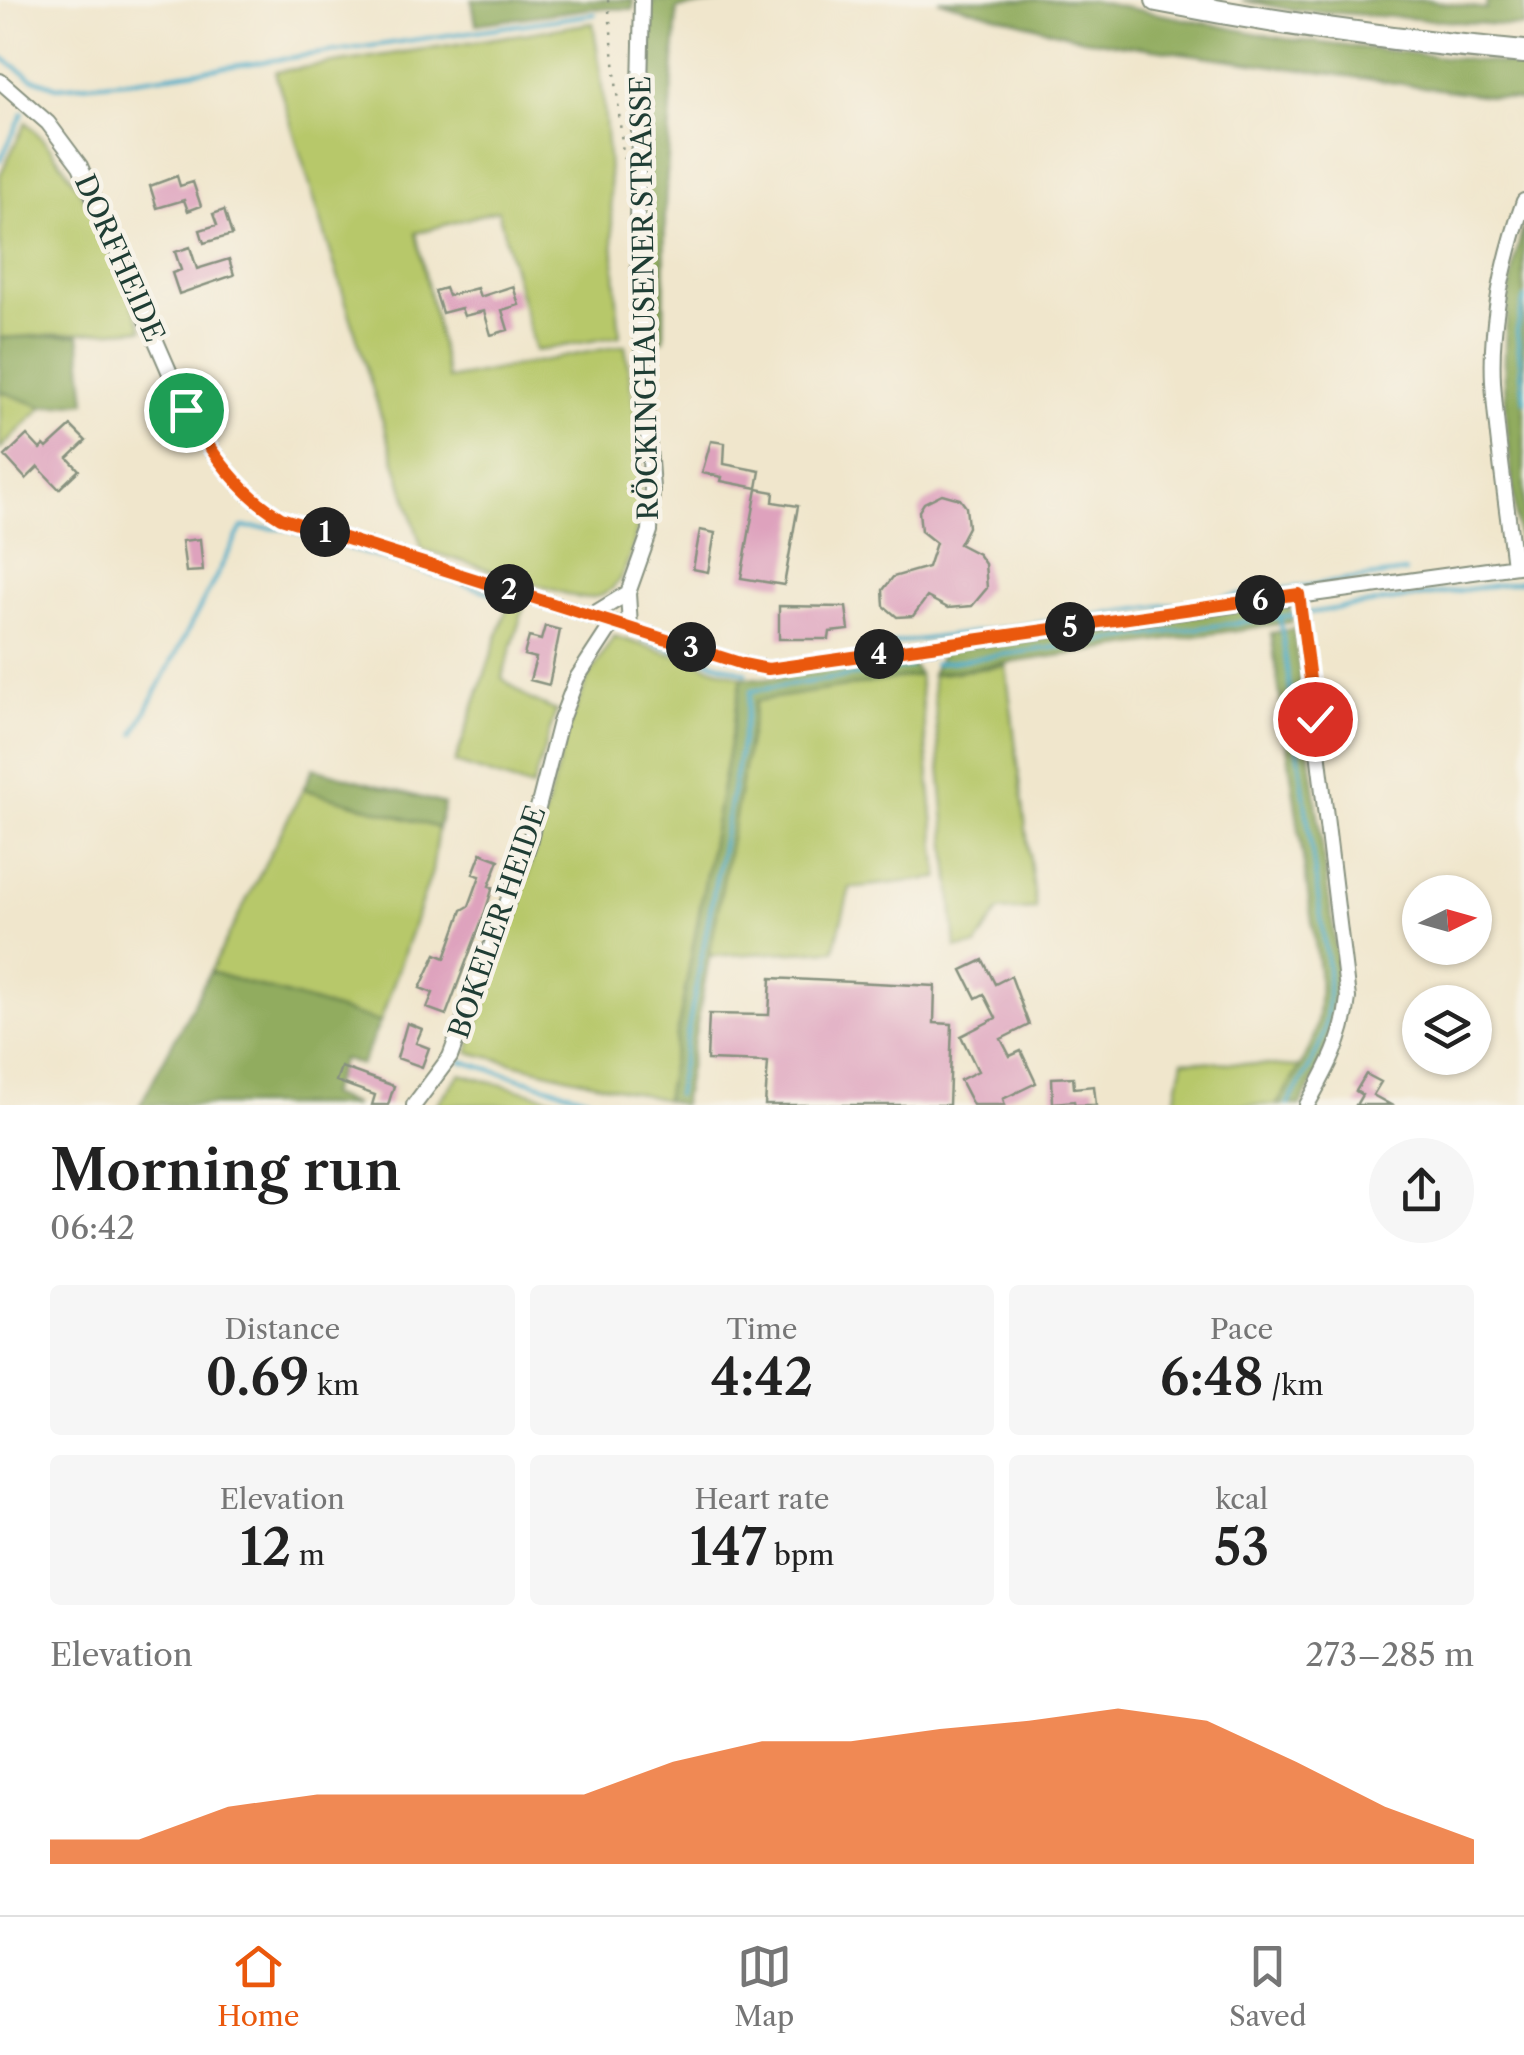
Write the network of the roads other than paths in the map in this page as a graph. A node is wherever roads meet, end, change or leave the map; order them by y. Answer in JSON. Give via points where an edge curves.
{"nodes":[{"id":1,"x":642,"y":0,"type":"edge"},
{"id":2,"x":1158,"y":0,"type":"edge"},
{"id":3,"x":1524,"y":52,"type":"edge"},
{"id":4,"x":0,"y":81,"type":"edge"},
{"id":5,"x":1524,"y":201,"type":"edge"},
{"id":6,"x":1519,"y":565,"type":"edge"},
{"id":7,"x":628,"y":593,"type":"junction"},
{"id":8,"x":1299,"y":594,"type":"junction"},
{"id":9,"x":592,"y":615,"type":"junction"},
{"id":10,"x":613,"y":623,"type":"junction"},
{"id":11,"x":630,"y":627,"type":"junction"},
{"id":12,"x":414,"y":1105,"type":"edge"},
{"id":13,"x":1307,"y":1105,"type":"edge"}],
"edges":[{"from":1,"to":7,"type":"street","name":"RÖCKINGHAUSENER STRASSE","via":[[640,337],[652,488],[650,531]]},
{"from":2,"to":3,"type":"main road","via":[[1391,40]]},
{"from":4,"to":9,"type":"street","name":"DORFHEIDE","via":[[48,123],[80,166],[186,410],[247,494],[281,518]]},
{"from":5,"to":6,"type":"street","via":[[1506,259],[1493,380]]},
{"from":6,"to":8,"type":"street"},
{"from":7,"to":9,"type":"street"},
{"from":7,"to":11,"type":"street","name":"RÖCKINGHAUSENER STRASSE"},
{"from":8,"to":11,"type":"street","via":[[768,669]]},
{"from":8,"to":13,"type":"street","via":[[1348,998],[1336,1054]]},
{"from":9,"to":10,"type":"street"},
{"from":10,"to":11,"type":"street"},
{"from":10,"to":12,"type":"street","name":"BOKELER HEIDE","via":[[577,678],[560,722],[528,848],[450,1057]]}]}
